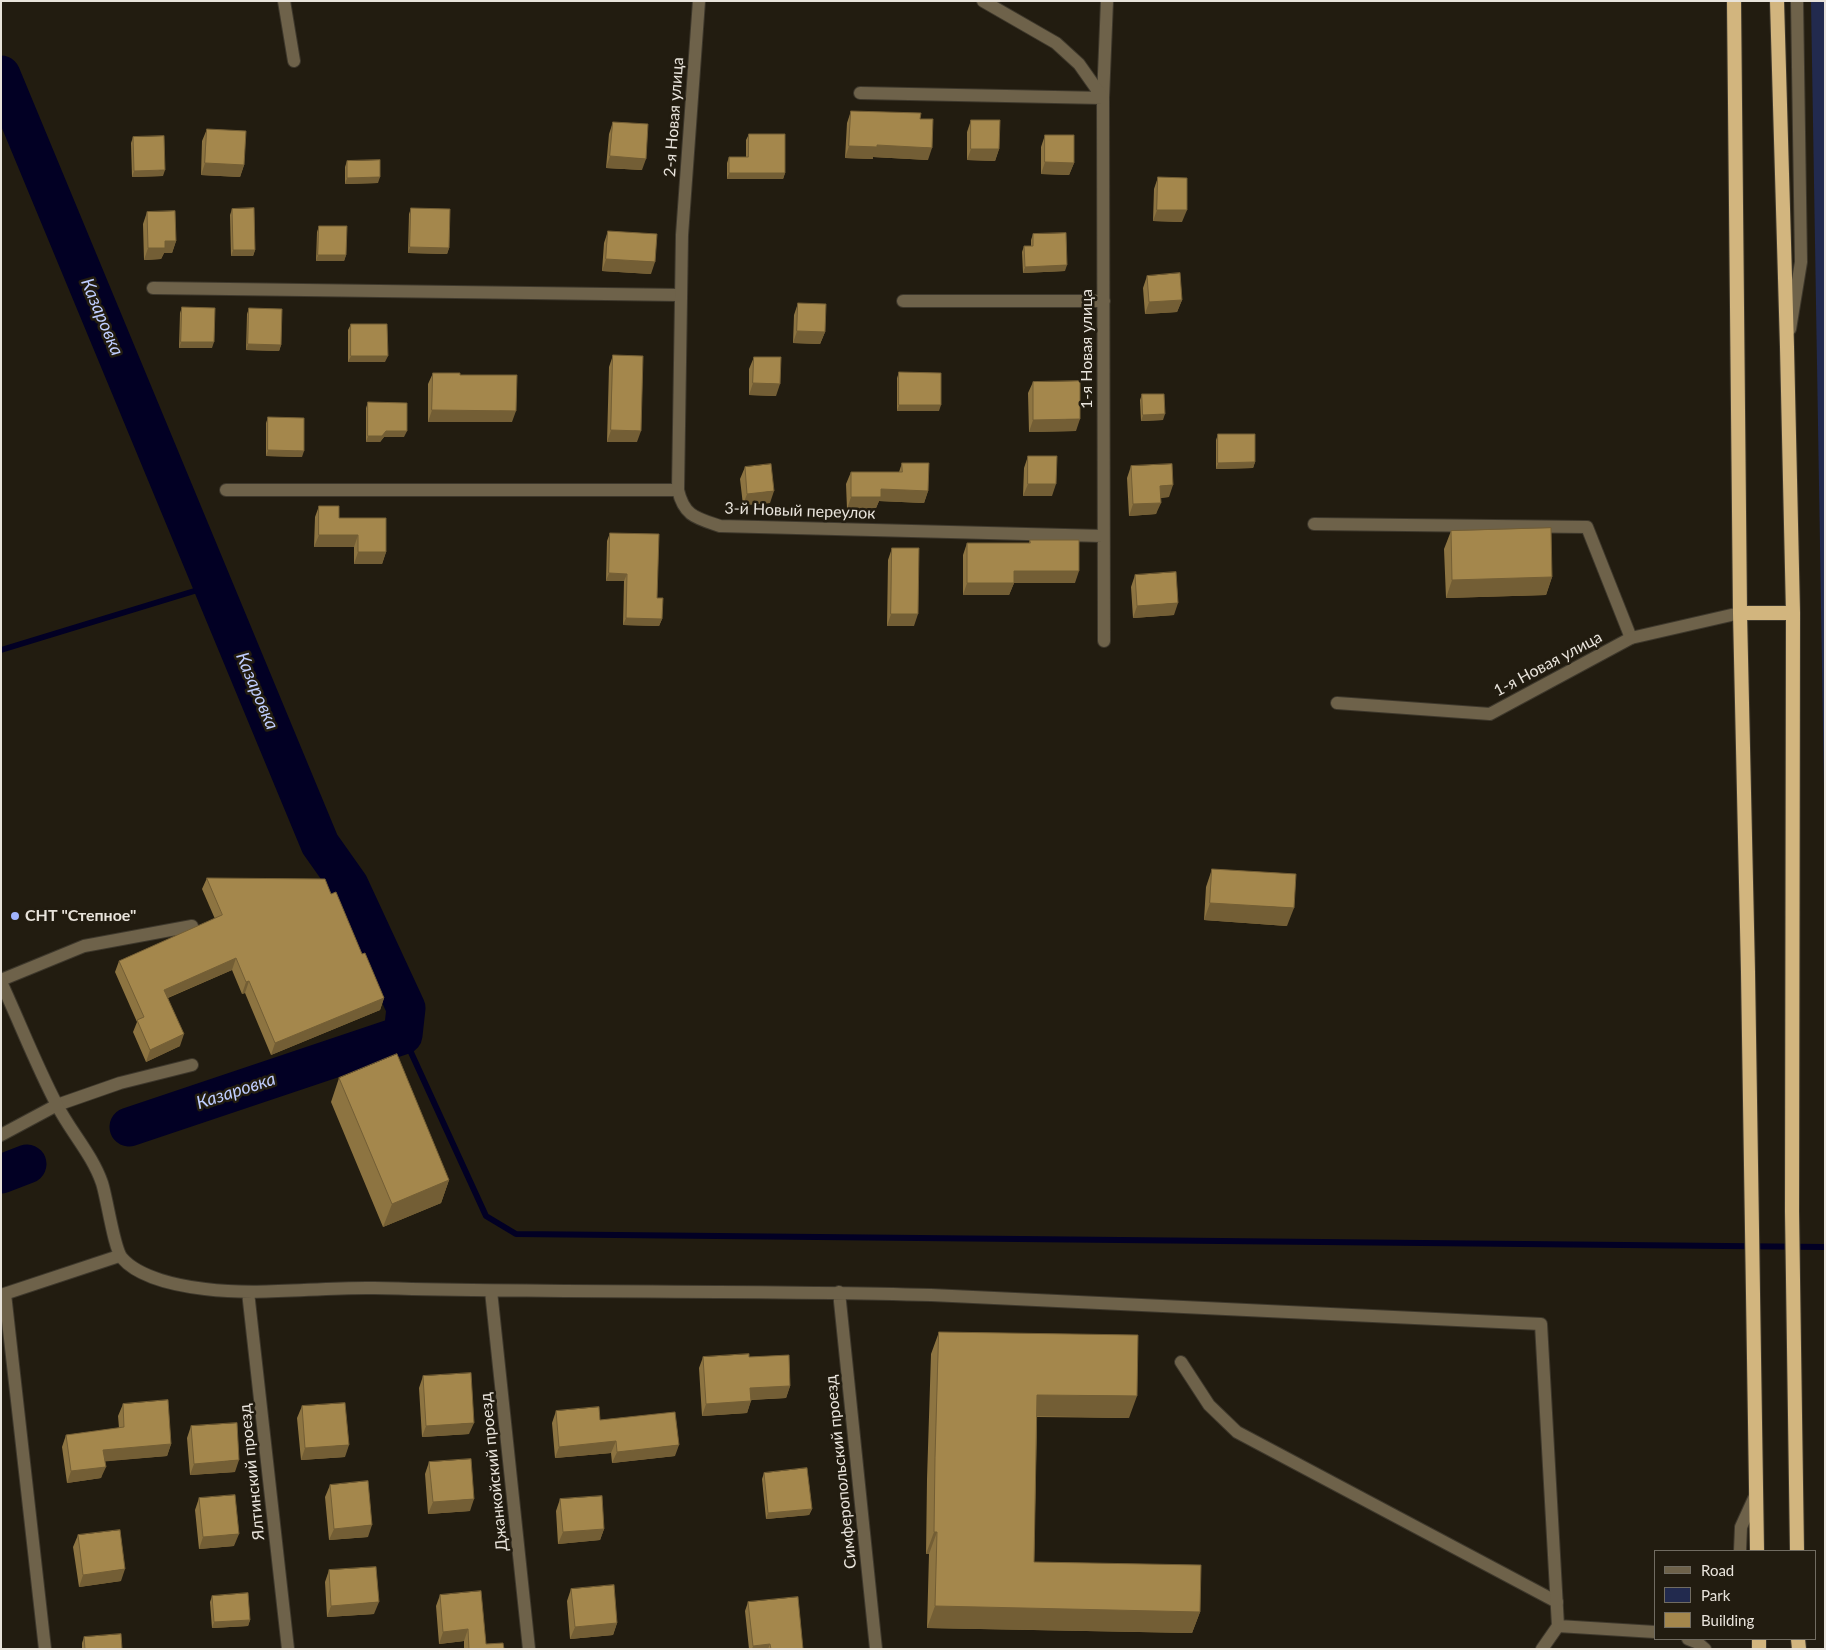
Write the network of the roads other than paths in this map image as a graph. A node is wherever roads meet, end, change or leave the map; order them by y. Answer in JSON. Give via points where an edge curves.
{"nodes":[{"id":1,"x":284,"y":1,"type":"edge"},
{"id":2,"x":699,"y":1,"type":"edge"},
{"id":3,"x":983,"y":1,"type":"edge"},
{"id":4,"x":1108,"y":1,"type":"edge"},
{"id":5,"x":1734,"y":1,"type":"edge"},
{"id":6,"x":1777,"y":1,"type":"edge"},
{"id":7,"x":1797,"y":1,"type":"edge"},
{"id":8,"x":294,"y":61,"type":"dead end"},
{"id":9,"x":860,"y":93,"type":"dead end"},
{"id":10,"x":1103,"y":98,"type":"junction"},
{"id":11,"x":682,"y":235,"type":"joint"},
{"id":12,"x":152,"y":288,"type":"dead end"},
{"id":13,"x":680,"y":295,"type":"junction"},
{"id":14,"x":903,"y":301,"type":"dead end"},
{"id":15,"x":1104,"y":301,"type":"junction"},
{"id":16,"x":1787,"y":347,"type":"junction"},
{"id":17,"x":226,"y":490,"type":"dead end"},
{"id":18,"x":678,"y":490,"type":"junction"},
{"id":19,"x":1314,"y":524,"type":"dead end"},
{"id":20,"x":1104,"y":536,"type":"junction"},
{"id":21,"x":1740,"y":613,"type":"junction"},
{"id":22,"x":1793,"y":613,"type":"junction"},
{"id":23,"x":1631,"y":638,"type":"junction"},
{"id":24,"x":1104,"y":641,"type":"dead end"},
{"id":25,"x":1337,"y":703,"type":"dead end"},
{"id":26,"x":192,"y":926,"type":"edge"},
{"id":27,"x":1,"y":981,"type":"edge"},
{"id":28,"x":192,"y":1065,"type":"dead end"},
{"id":29,"x":57,"y":1106,"type":"junction"},
{"id":30,"x":1,"y":1135,"type":"edge"},
{"id":31,"x":120,"y":1256,"type":"junction"},
{"id":32,"x":491,"y":1291,"type":"junction"},
{"id":33,"x":248,"y":1292,"type":"junction"},
{"id":34,"x":839,"y":1292,"type":"junction"},
{"id":35,"x":3,"y":1294,"type":"edge"},
{"id":36,"x":1181,"y":1362,"type":"dead end"},
{"id":37,"x":1756,"y":1494,"type":"junction"},
{"id":38,"x":1740,"y":1550,"type":"edge"},
{"id":39,"x":1757,"y":1550,"type":"edge"},
{"id":40,"x":1797,"y":1550,"type":"edge"},
{"id":41,"x":1557,"y":1602,"type":"junction"},
{"id":42,"x":1558,"y":1626,"type":"junction"},
{"id":43,"x":1654,"y":1632,"type":"edge"},
{"id":44,"x":1690,"y":1640,"type":"edge"},
{"id":45,"x":45,"y":1649,"type":"edge"},
{"id":46,"x":288,"y":1649,"type":"edge"},
{"id":47,"x":529,"y":1649,"type":"edge"},
{"id":48,"x":876,"y":1649,"type":"edge"},
{"id":49,"x":1542,"y":1649,"type":"edge"},
{"id":50,"x":1705,"y":1649,"type":"edge"}],
"edges":[{"from":1,"to":8,"type":"street"},
{"from":2,"to":11,"type":"street","name":"2-я Новая улица"},
{"from":3,"to":10,"type":"street","via":[[1056,43],[1079,64]]},
{"from":4,"to":10,"type":"street","name":"1-я Новая улица"},
{"from":5,"to":21,"type":"highway"},
{"from":6,"to":16,"type":"highway"},
{"from":7,"to":16,"type":"street","via":[[1801,262]]},
{"from":9,"to":10,"type":"street"},
{"from":10,"to":15,"type":"street","name":"1-я Новая улица"},
{"from":11,"to":13,"type":"street","name":"3-й Новый переулок"},
{"from":12,"to":13,"type":"street"},
{"from":13,"to":18,"type":"street","name":"3-й Новый переулок"},
{"from":14,"to":15,"type":"street"},
{"from":15,"to":20,"type":"street","name":"1-я Новая улица"},
{"from":16,"to":22,"type":"highway"},
{"from":17,"to":18,"type":"street"},
{"from":18,"to":20,"type":"street","name":"3-й Новый переулок","via":[[681,503],[690,514],[720,526]]},
{"from":19,"to":23,"type":"street","via":[[1587,527]]},
{"from":20,"to":24,"type":"street","name":"1-я Новая улица"},
{"from":21,"to":22,"type":"highway"},
{"from":21,"to":23,"type":"street","name":"1-я Новая улица"},
{"from":21,"to":37,"type":"highway"},
{"from":22,"to":40,"type":"highway","via":[[1792,1211]]},
{"from":23,"to":25,"type":"street","name":"1-я Новая улица","via":[[1490,714]]},
{"from":26,"to":27,"type":"street","via":[[84,946]]},
{"from":27,"to":29,"type":"street"},
{"from":28,"to":29,"type":"street","via":[[120,1083]]},
{"from":29,"to":30,"type":"street"},
{"from":29,"to":31,"type":"street","via":[[102,1181]]},
{"from":31,"to":33,"type":"street","via":[[145,1274],[171,1282],[204,1289]]},
{"from":31,"to":35,"type":"street"},
{"from":32,"to":33,"type":"street","via":[[366,1288]]},
{"from":32,"to":34,"type":"street"},
{"from":32,"to":47,"type":"street","name":"Джанкойский проезд"},
{"from":33,"to":46,"type":"street","name":"Ялтинский проезд"},
{"from":34,"to":41,"type":"street","via":[[1541,1324]]},
{"from":34,"to":48,"type":"street","name":"Симферопольский проезд"},
{"from":35,"to":45,"type":"street"},
{"from":36,"to":41,"type":"street","via":[[1209,1405],[1237,1432]]},
{"from":37,"to":38,"type":"street","via":[[1741,1527]]},
{"from":37,"to":39,"type":"highway"},
{"from":41,"to":42,"type":"street"},
{"from":42,"to":43,"type":"street"},
{"from":42,"to":49,"type":"street"},
{"from":44,"to":50,"type":"street"}]}
